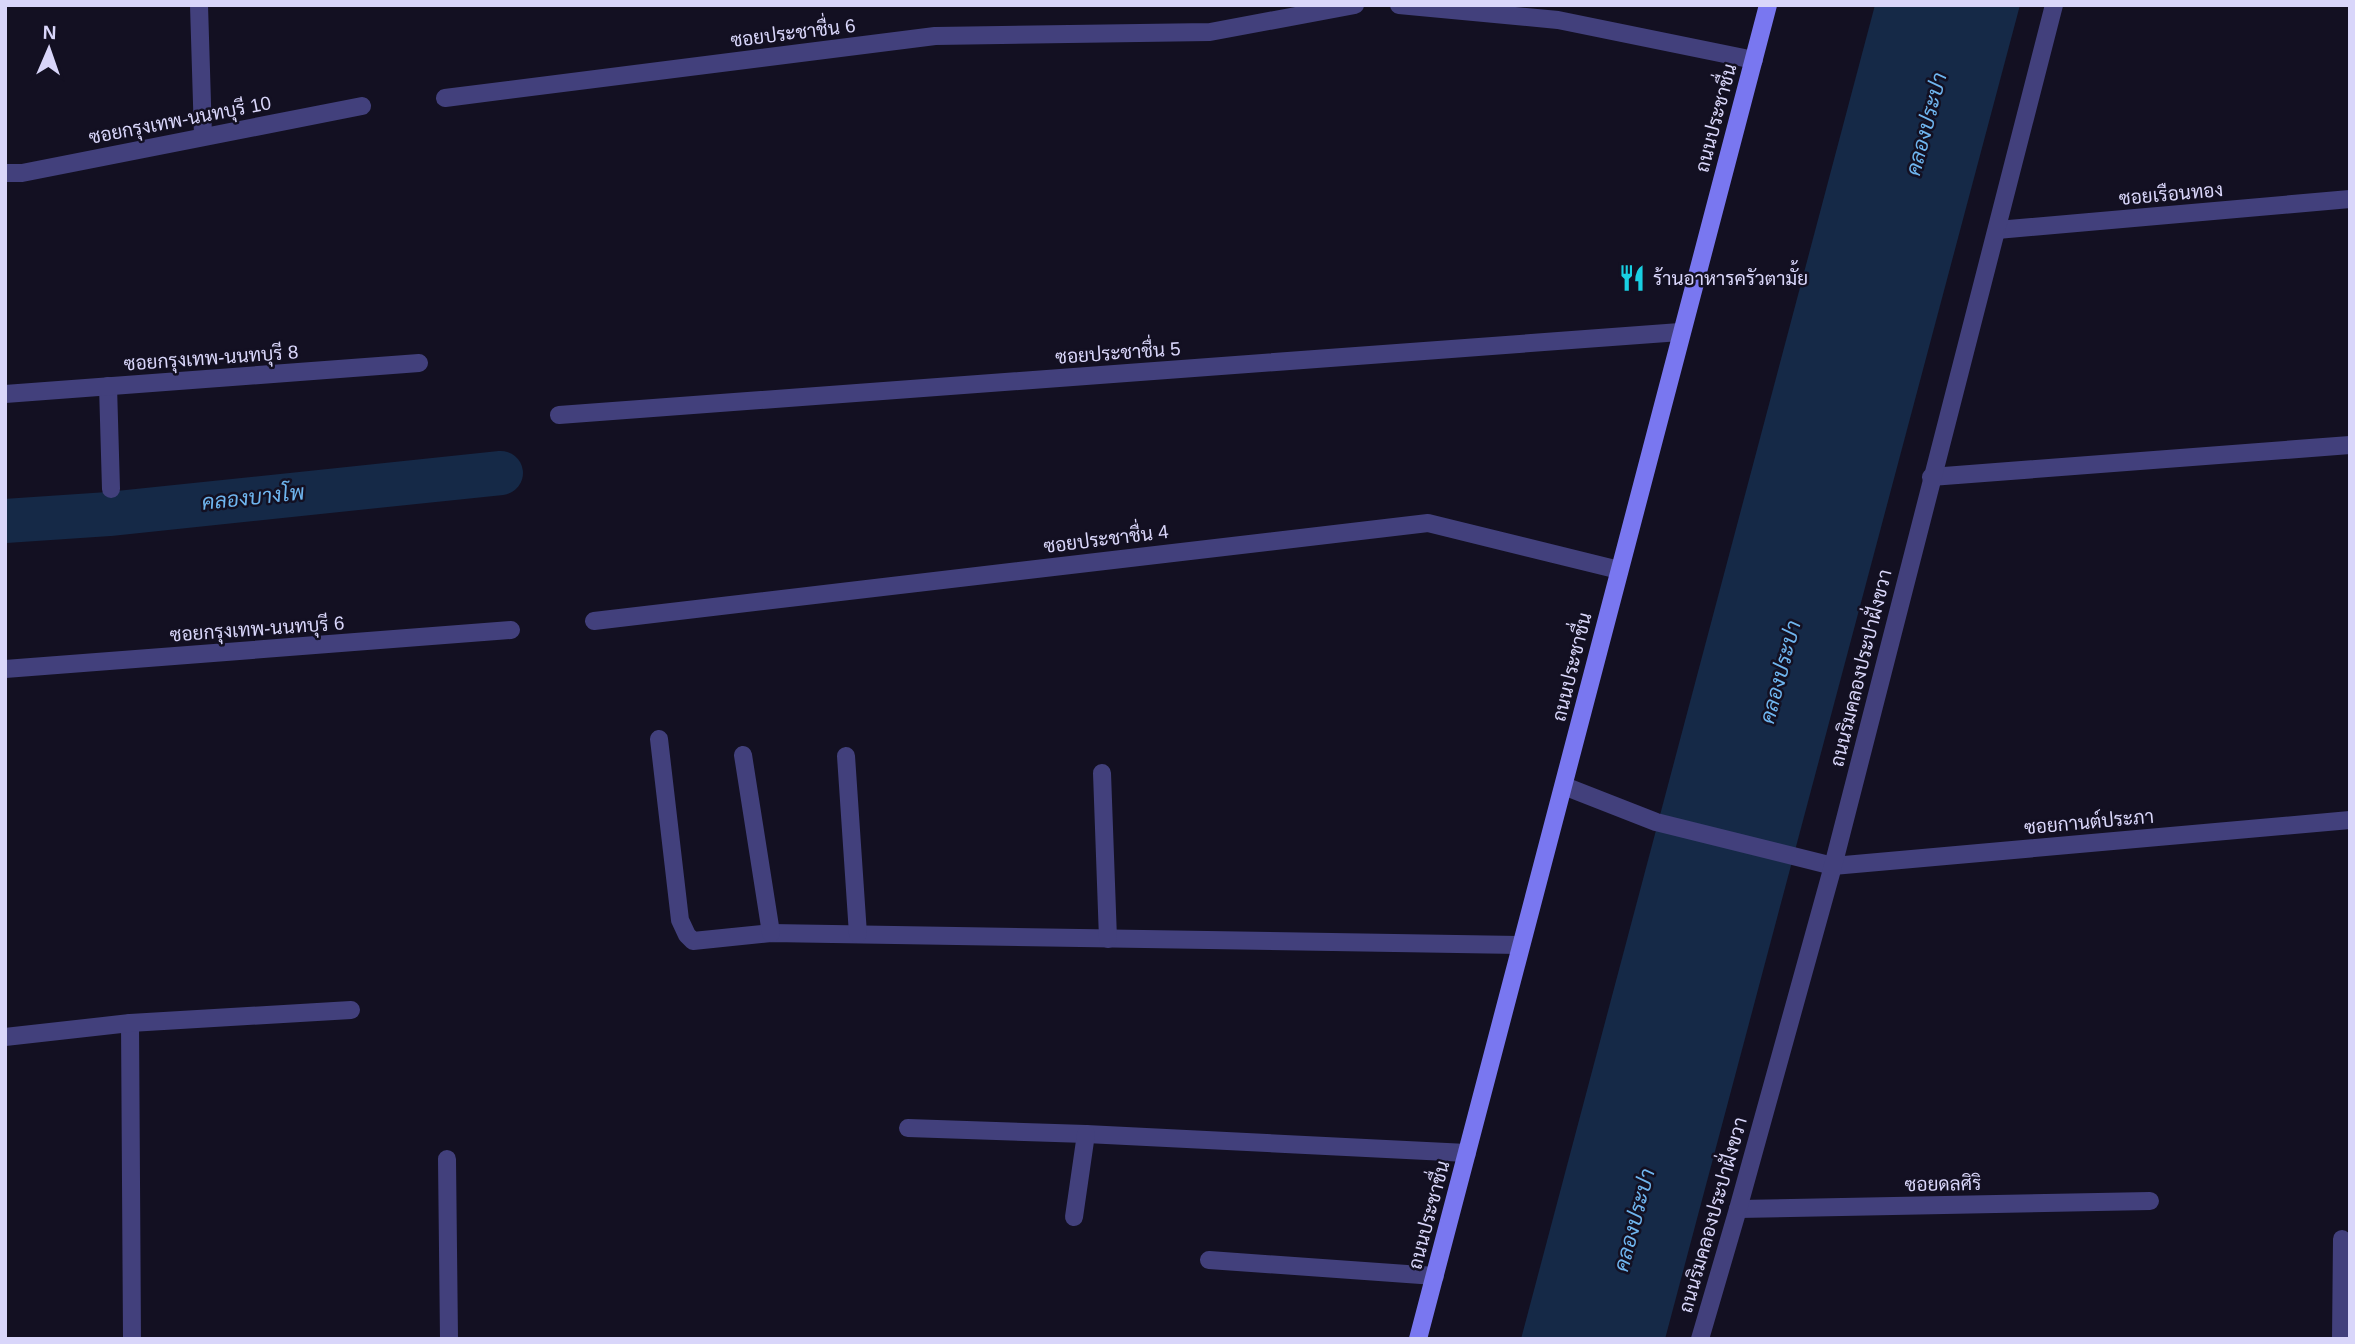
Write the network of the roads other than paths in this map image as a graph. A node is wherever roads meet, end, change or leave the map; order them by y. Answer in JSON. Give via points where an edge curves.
{"nodes":[{"id":1,"x":199,"y":5,"type":"edge"},
{"id":2,"x":1355,"y":5,"type":"edge"},
{"id":3,"x":1399,"y":5,"type":"edge"},
{"id":4,"x":1768,"y":5,"type":"edge"},
{"id":5,"x":2054,"y":5,"type":"edge"},
{"id":6,"x":1754,"y":60,"type":"junction"},
{"id":7,"x":445,"y":98,"type":"dead end"},
{"id":8,"x":362,"y":106,"type":"dead end"},
{"id":9,"x":202,"y":136,"type":"junction"},
{"id":10,"x":5,"y":173,"type":"edge"},
{"id":11,"x":2350,"y":200,"type":"edge"},
{"id":12,"x":1997,"y":230,"type":"junction"},
{"id":13,"x":1681,"y":332,"type":"junction"},
{"id":14,"x":419,"y":363,"type":"dead end"},
{"id":15,"x":108,"y":387,"type":"junction"},
{"id":16,"x":5,"y":394,"type":"edge"},
{"id":17,"x":559,"y":415,"type":"dead end"},
{"id":18,"x":2350,"y":445,"type":"edge"},
{"id":19,"x":1931,"y":477,"type":"junction"},
{"id":20,"x":111,"y":489,"type":"dead end"},
{"id":21,"x":1619,"y":570,"type":"junction"},
{"id":22,"x":594,"y":621,"type":"dead end"},
{"id":23,"x":511,"y":630,"type":"dead end"},
{"id":24,"x":5,"y":669,"type":"edge"},
{"id":25,"x":659,"y":739,"type":"dead end"},
{"id":26,"x":743,"y":755,"type":"dead end"},
{"id":27,"x":846,"y":756,"type":"dead end"},
{"id":28,"x":1102,"y":773,"type":"dead end"},
{"id":29,"x":1564,"y":786,"type":"junction"},
{"id":30,"x":2350,"y":820,"type":"edge"},
{"id":31,"x":1833,"y":866,"type":"junction"},
{"id":32,"x":771,"y":933,"type":"junction"},
{"id":33,"x":858,"y":934,"type":"junction"},
{"id":34,"x":1108,"y":939,"type":"junction"},
{"id":35,"x":1519,"y":945,"type":"junction"},
{"id":36,"x":351,"y":1010,"type":"dead end"},
{"id":37,"x":130,"y":1023,"type":"junction"},
{"id":38,"x":5,"y":1037,"type":"edge"},
{"id":39,"x":908,"y":1128,"type":"dead end"},
{"id":40,"x":1086,"y":1134,"type":"junction"},
{"id":41,"x":1467,"y":1153,"type":"junction"},
{"id":42,"x":447,"y":1159,"type":"dead end"},
{"id":43,"x":2150,"y":1202,"type":"dead end"},
{"id":44,"x":1738,"y":1209,"type":"junction"},
{"id":45,"x":1074,"y":1217,"type":"dead end"},
{"id":46,"x":2342,"y":1240,"type":"dead end"},
{"id":47,"x":1209,"y":1260,"type":"dead end"},
{"id":48,"x":1435,"y":1276,"type":"junction"},
{"id":49,"x":132,"y":1339,"type":"edge"},
{"id":50,"x":449,"y":1339,"type":"edge"},
{"id":51,"x":1418,"y":1339,"type":"edge"},
{"id":52,"x":1700,"y":1339,"type":"edge"},
{"id":53,"x":2341,"y":1339,"type":"edge"}],
"edges":[{"from":1,"to":9,"type":"street"},
{"from":2,"to":7,"type":"street","name":"ซอยประชาชื่น 6","via":[[1210,32],[935,36]]},
{"from":3,"to":6,"type":"street","via":[[1559,20]]},
{"from":4,"to":6,"type":"main road","name":"ถนนประชาชื่น"},
{"from":5,"to":12,"type":"street","name":"ถนนริมคลองประปาฝั่งขวา"},
{"from":6,"to":13,"type":"main road","name":"ถนนประชาชื่น"},
{"from":8,"to":9,"type":"street","name":"ซอยกรุงเทพ-นนทบุรี 10"},
{"from":9,"to":10,"type":"street","name":"ซอยกรุงเทพ-นนทบุรี 10"},
{"from":11,"to":12,"type":"street","name":"ซอยเรือนทอง"},
{"from":12,"to":19,"type":"street","name":"ถนนริมคลองประปาฝั่งขวา"},
{"from":13,"to":17,"type":"street","name":"ซอยประชาชื่น 5"},
{"from":13,"to":21,"type":"main road","name":"ถนนประชาชื่น"},
{"from":14,"to":15,"type":"street","name":"ซอยกรุงเทพ-นนทบุรี 8"},
{"from":15,"to":16,"type":"street","name":"ซอยกรุงเทพ-นนทบุรี 8"},
{"from":15,"to":20,"type":"street"},
{"from":18,"to":19,"type":"street"},
{"from":19,"to":31,"type":"street","name":"ถนนริมคลองประปาฝั่งขวา"},
{"from":21,"to":22,"type":"street","name":"ซอยประชาชื่น 4","via":[[1428,523]]},
{"from":21,"to":29,"type":"main road","name":"ถนนประชาชื่น"},
{"from":23,"to":24,"type":"street","name":"ซอยกรุงเทพ-นนทบุรี 6"},
{"from":25,"to":32,"type":"street","via":[[680,920],[687,935],[693,941]]},
{"from":26,"to":32,"type":"street"},
{"from":27,"to":33,"type":"street"},
{"from":28,"to":34,"type":"street"},
{"from":29,"to":31,"type":"street","name":"ซอยกานต์ประภา","via":[[1656,822]]},
{"from":29,"to":35,"type":"main road","name":"ถนนประชาชื่น"},
{"from":30,"to":31,"type":"street","name":"ซอยกานต์ประภา"},
{"from":31,"to":44,"type":"street","name":"ถนนริมคลองประปาฝั่งขวา"},
{"from":32,"to":33,"type":"street"},
{"from":33,"to":34,"type":"street"},
{"from":34,"to":35,"type":"street"},
{"from":35,"to":41,"type":"main road","name":"ถนนประชาชื่น"},
{"from":36,"to":37,"type":"street"},
{"from":37,"to":38,"type":"street"},
{"from":37,"to":49,"type":"street"},
{"from":39,"to":40,"type":"street"},
{"from":40,"to":41,"type":"street"},
{"from":40,"to":45,"type":"street"},
{"from":41,"to":48,"type":"main road","name":"ถนนประชาชื่น"},
{"from":42,"to":50,"type":"street"},
{"from":43,"to":44,"type":"street","name":"ซอยดลศิริ"},
{"from":44,"to":52,"type":"street","name":"ถนนริมคลองประปาฝั่งขวา"},
{"from":46,"to":53,"type":"street"},
{"from":47,"to":48,"type":"street"},
{"from":48,"to":51,"type":"main road","name":"ถนนประชาชื่น"}]}
